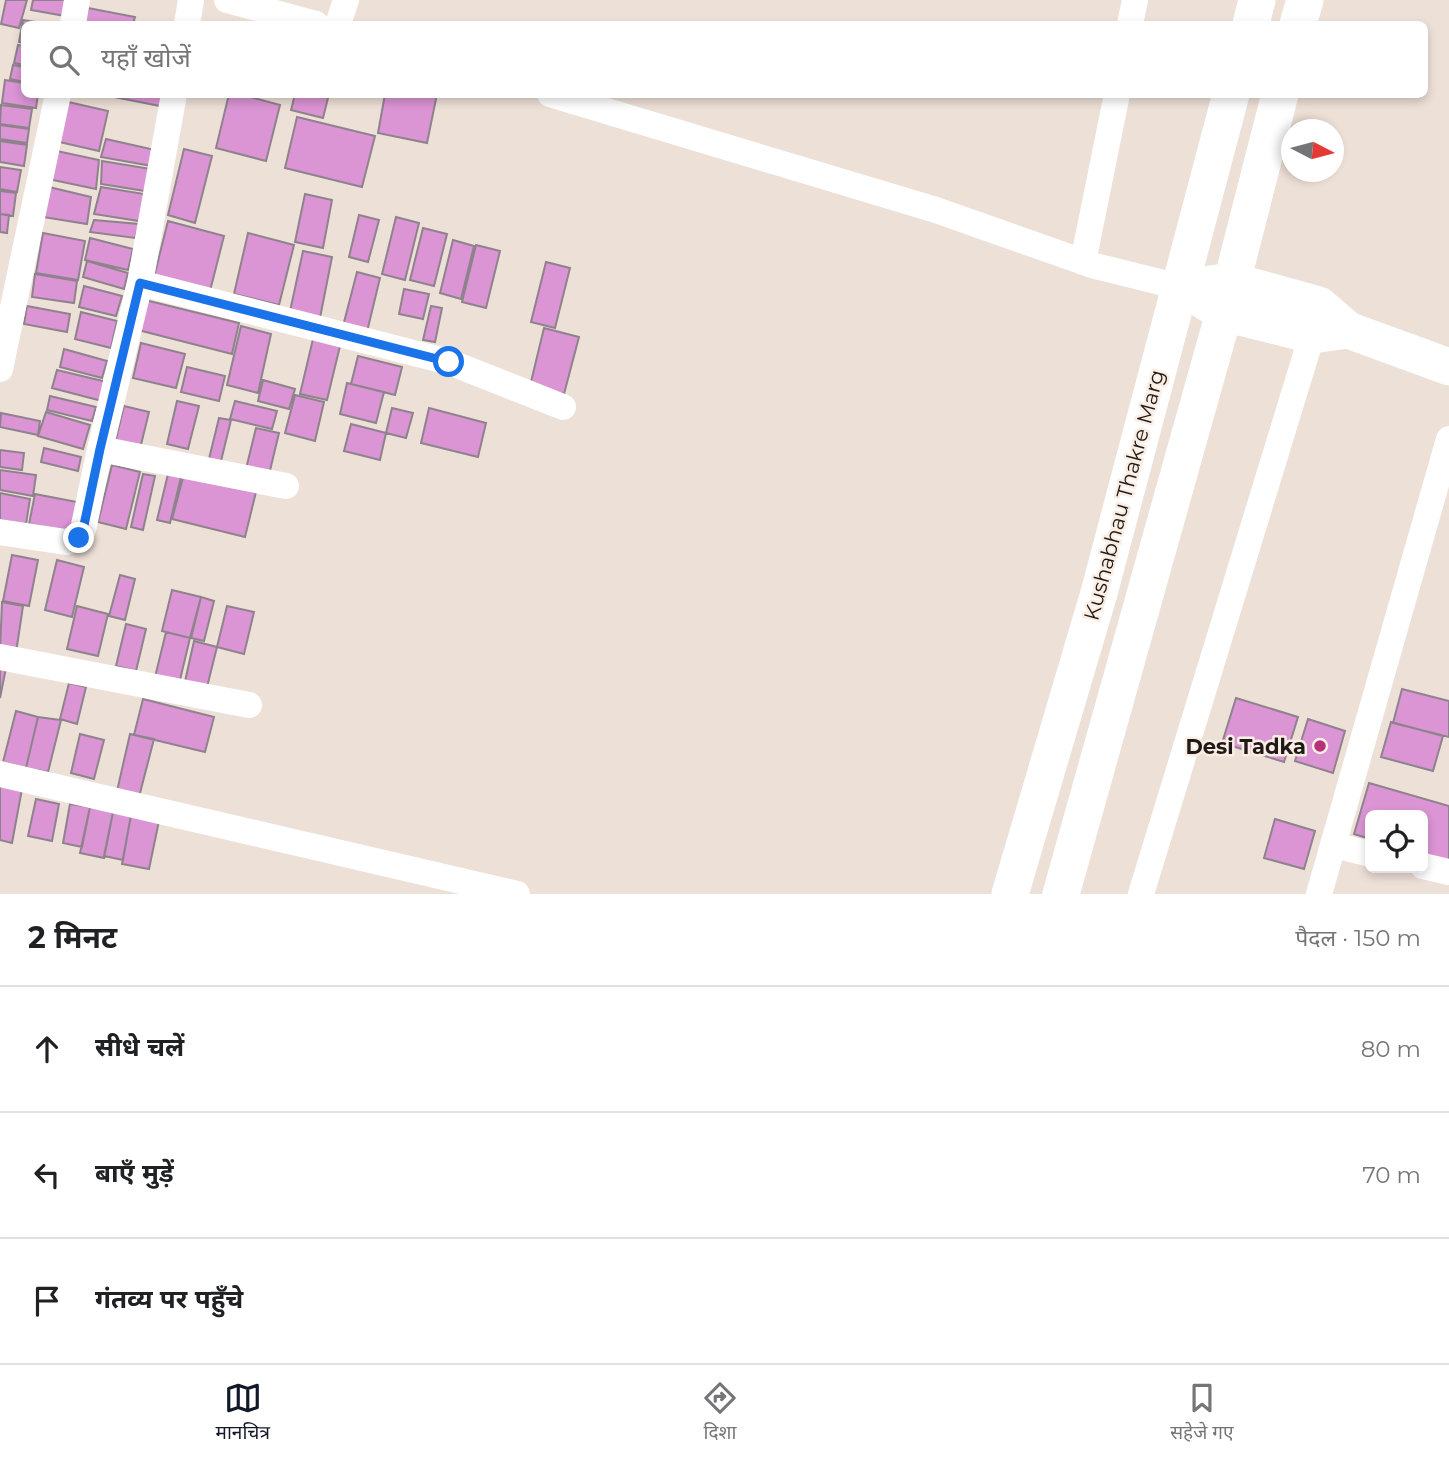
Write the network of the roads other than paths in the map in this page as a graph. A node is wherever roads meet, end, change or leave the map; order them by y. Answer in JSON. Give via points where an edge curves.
{"nodes":[{"id":1,"x":77,"y":0,"type":"edge"},
{"id":2,"x":191,"y":0,"type":"edge"},
{"id":3,"x":227,"y":0,"type":"edge"},
{"id":4,"x":345,"y":0,"type":"edge"},
{"id":5,"x":1135,"y":0,"type":"edge"},
{"id":6,"x":1257,"y":0,"type":"edge"},
{"id":7,"x":1305,"y":0,"type":"edge"},
{"id":8,"x":74,"y":21,"type":"edge"},
{"id":9,"x":188,"y":21,"type":"edge"},
{"id":10,"x":305,"y":21,"type":"edge"},
{"id":11,"x":339,"y":21,"type":"edge"},
{"id":12,"x":1131,"y":21,"type":"edge"},
{"id":13,"x":1252,"y":21,"type":"edge"},
{"id":14,"x":1299,"y":21,"type":"edge"},
{"id":15,"x":57,"y":98,"type":"edge"},
{"id":16,"x":173,"y":98,"type":"edge"},
{"id":17,"x":563,"y":98,"type":"edge"},
{"id":18,"x":1116,"y":98,"type":"edge"},
{"id":19,"x":1230,"y":98,"type":"edge"},
{"id":20,"x":1279,"y":98,"type":"edge"},
{"id":21,"x":1083,"y":262,"type":"junction"},
{"id":22,"x":140,"y":283,"type":"junction"},
{"id":23,"x":1180,"y":288,"type":"junction"},
{"id":24,"x":1228,"y":297,"type":"junction"},
{"id":25,"x":1348,"y":330,"type":"junction"},
{"id":26,"x":1312,"y":335,"type":"junction"},
{"id":27,"x":1449,"y":367,"type":"edge"},
{"id":28,"x":0,"y":369,"type":"edge"},
{"id":29,"x":564,"y":407,"type":"dead end"},
{"id":30,"x":1449,"y":439,"type":"edge"},
{"id":31,"x":100,"y":449,"type":"junction"},
{"id":32,"x":286,"y":486,"type":"dead end"},
{"id":33,"x":1438,"y":520,"type":"edge"},
{"id":34,"x":0,"y":532,"type":"edge"},
{"id":35,"x":0,"y":657,"type":"edge"},
{"id":36,"x":249,"y":705,"type":"dead end"},
{"id":37,"x":0,"y":774,"type":"edge"},
{"id":38,"x":1334,"y":845,"type":"junction"},
{"id":39,"x":1365,"y":852,"type":"edge"},
{"id":40,"x":1428,"y":867,"type":"edge"},
{"id":41,"x":1449,"y":872,"type":"edge"},
{"id":42,"x":517,"y":894,"type":"edge"},
{"id":43,"x":1010,"y":894,"type":"edge"},
{"id":44,"x":1061,"y":894,"type":"edge"},
{"id":45,"x":1141,"y":894,"type":"edge"},
{"id":46,"x":1319,"y":894,"type":"edge"}],
"edges":[{"from":1,"to":8,"type":"street"},
{"from":2,"to":9,"type":"street"},
{"from":3,"to":10,"type":"street"},
{"from":4,"to":11,"type":"street"},
{"from":5,"to":12,"type":"street"},
{"from":6,"to":13,"type":"main road"},
{"from":7,"to":14,"type":"main road"},
{"from":15,"to":28,"type":"street"},
{"from":16,"to":22,"type":"street"},
{"from":17,"to":21,"type":"street","via":[[936,210]]},
{"from":18,"to":21,"type":"street"},
{"from":19,"to":23,"type":"main road","name":"Kushabhau Thakre Marg"},
{"from":20,"to":24,"type":"main road"},
{"from":21,"to":23,"type":"street"},
{"from":22,"to":29,"type":"street","via":[[449,362]]},
{"from":22,"to":31,"type":"street"},
{"from":23,"to":24,"type":"main road"},
{"from":23,"to":43,"type":"main road","name":"Kushabhau Thakre Marg","via":[[1099,593]]},
{"from":24,"to":25,"type":"main road","via":[[1319,305]]},
{"from":24,"to":26,"type":"main road"},
{"from":24,"to":44,"type":"main road"},
{"from":25,"to":26,"type":"main road"},
{"from":25,"to":27,"type":"main road"},
{"from":26,"to":45,"type":"street"},
{"from":30,"to":33,"type":"street"},
{"from":31,"to":32,"type":"street"},
{"from":31,"to":34,"type":"street","via":[[79,538],[66,542]]},
{"from":33,"to":38,"type":"street"},
{"from":35,"to":36,"type":"street"},
{"from":37,"to":42,"type":"street"},
{"from":38,"to":39,"type":"street"},
{"from":38,"to":46,"type":"street"},
{"from":40,"to":41,"type":"street"}]}
